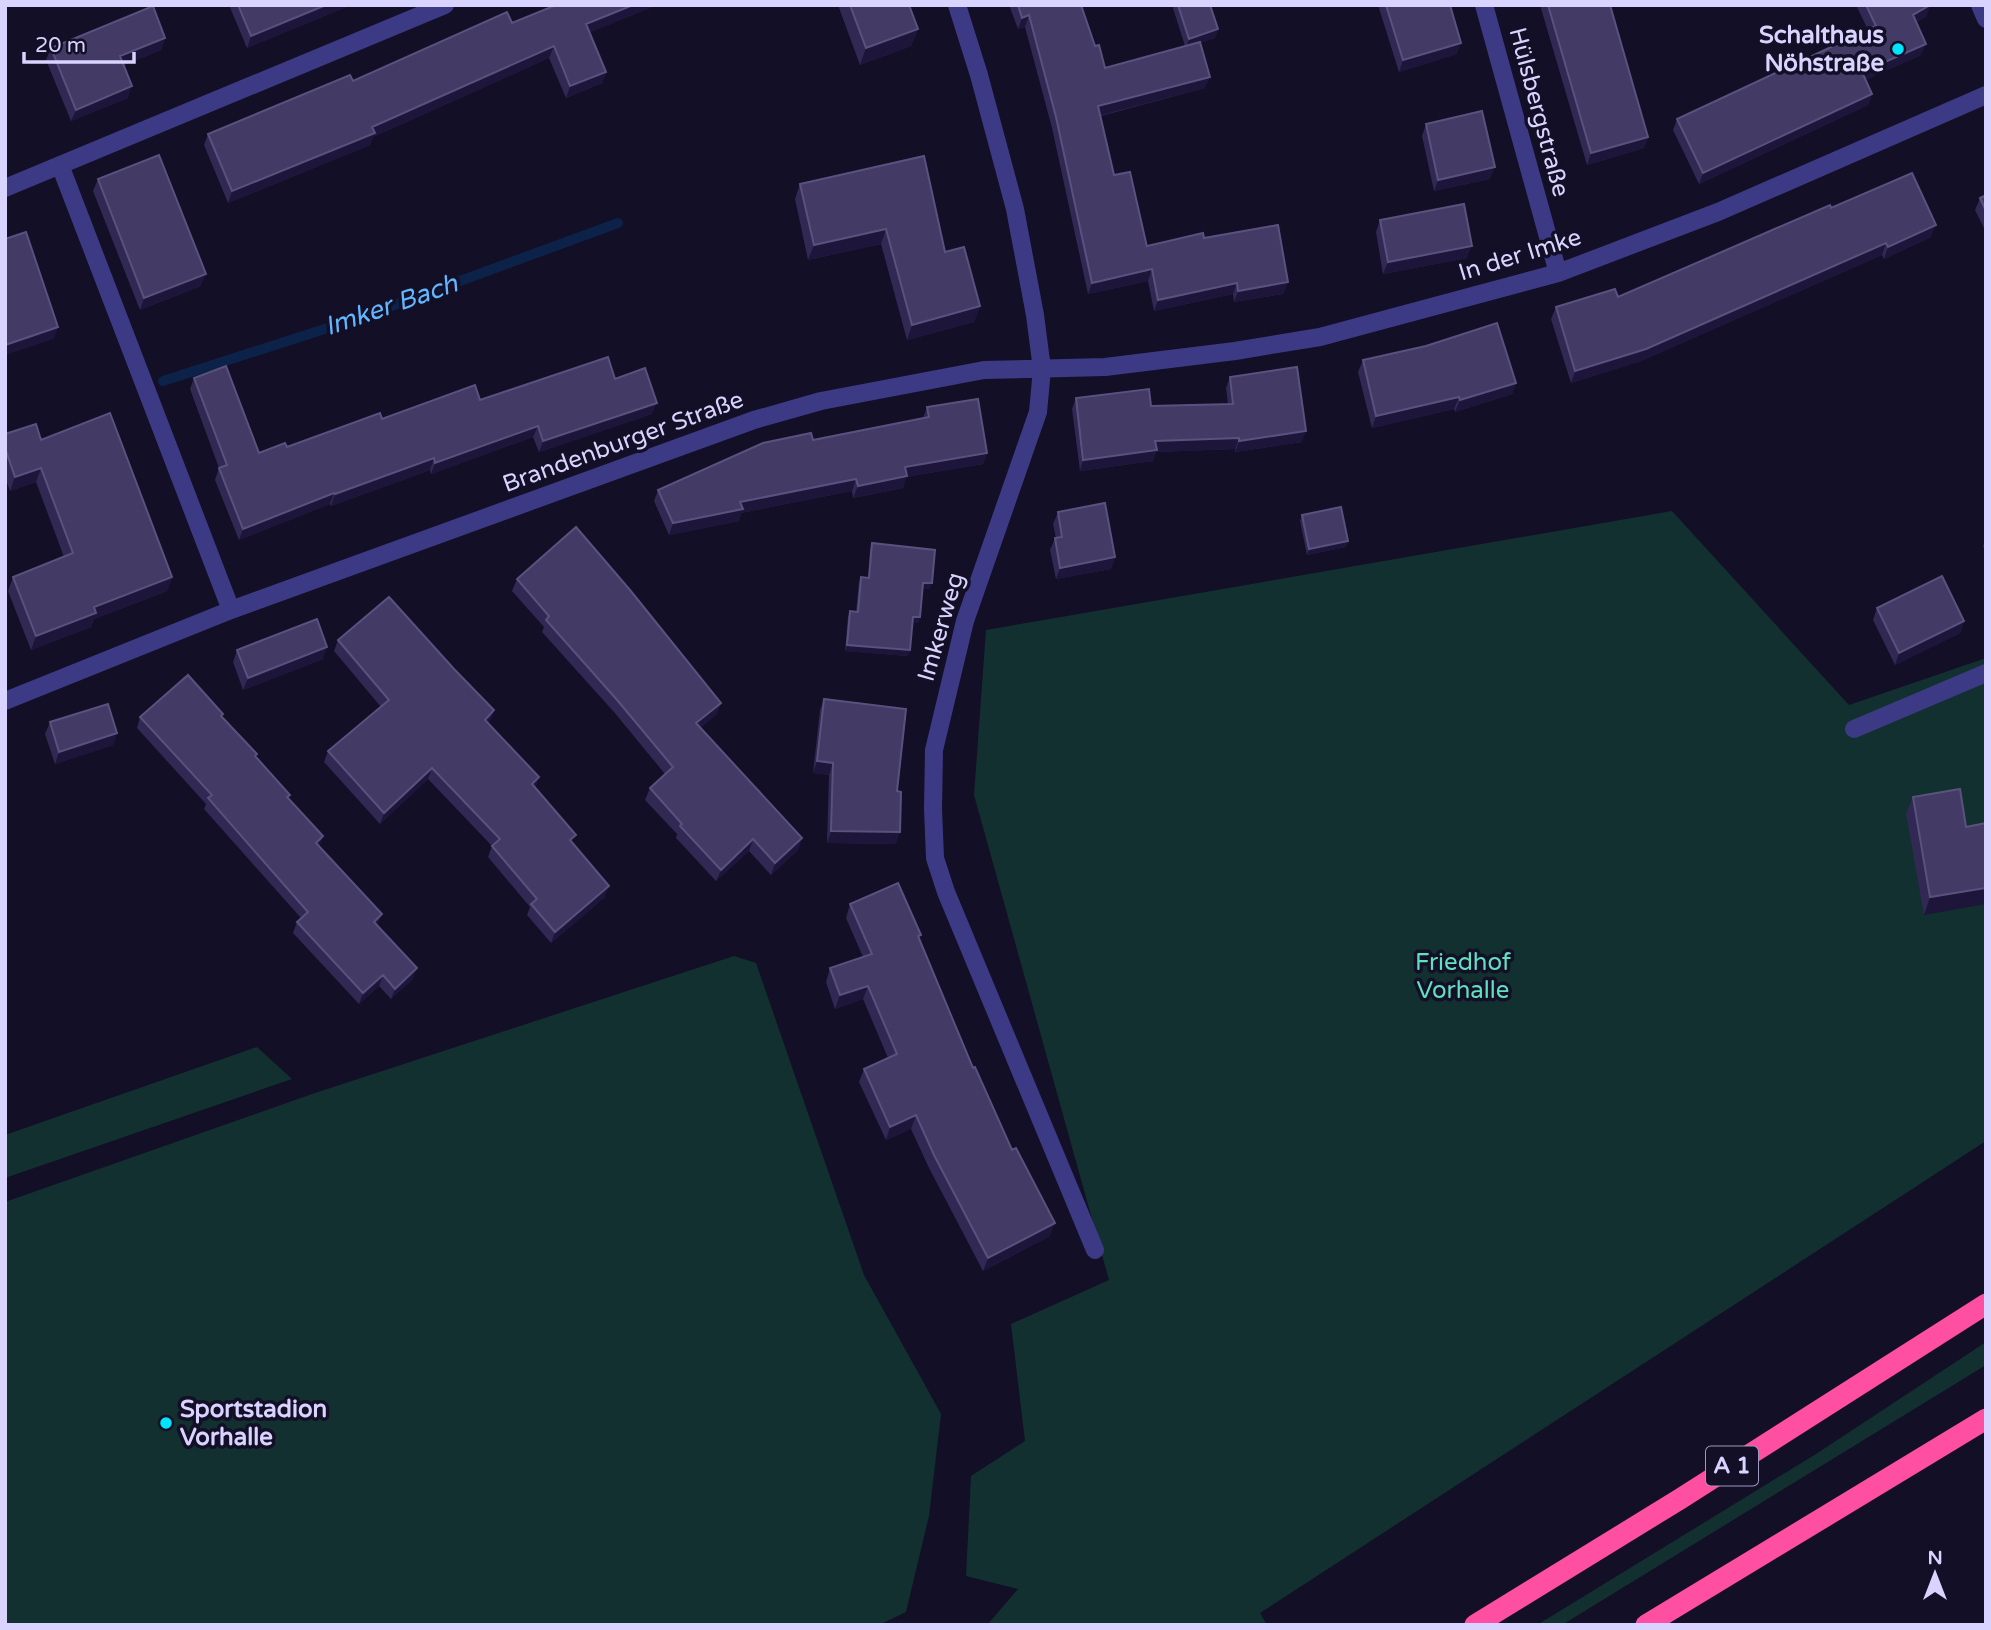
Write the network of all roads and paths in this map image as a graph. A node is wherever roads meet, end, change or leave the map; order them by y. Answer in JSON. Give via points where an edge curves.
{"nodes":[{"id":1,"x":445,"y":5,"type":"edge"},
{"id":2,"x":957,"y":5,"type":"edge"},
{"id":3,"x":1485,"y":5,"type":"edge"},
{"id":4,"x":1980,"y":5,"type":"edge"},
{"id":5,"x":1986,"y":19,"type":"edge"},
{"id":6,"x":1986,"y":94,"type":"edge"},
{"id":7,"x":60,"y":165,"type":"junction"},
{"id":8,"x":5,"y":188,"type":"edge"},
{"id":9,"x":1558,"y":273,"type":"junction"},
{"id":10,"x":1042,"y":369,"type":"junction"},
{"id":11,"x":232,"y":610,"type":"junction"},
{"id":12,"x":1986,"y":673,"type":"edge"},
{"id":13,"x":5,"y":701,"type":"edge"},
{"id":14,"x":1854,"y":729,"type":"dead end"},
{"id":15,"x":1095,"y":1250,"type":"dead end"},
{"id":16,"x":1986,"y":1304,"type":"edge"},
{"id":17,"x":1986,"y":1419,"type":"edge"},
{"id":18,"x":1475,"y":1625,"type":"edge"},
{"id":19,"x":1646,"y":1625,"type":"edge"}],
"edges":[{"from":1,"to":7,"type":"street"},
{"from":2,"to":10,"type":"street","name":"Imkerweg","via":[[1015,209]]},
{"from":3,"to":9,"type":"street","name":"Hülsbergstraße"},
{"from":4,"to":5,"type":"street"},
{"from":6,"to":9,"type":"street","name":"In der Imke","via":[[1718,212]]},
{"from":7,"to":8,"type":"street"},
{"from":7,"to":11,"type":"street"},
{"from":9,"to":10,"type":"street","name":"In der Imke","via":[[1320,337],[1105,367]]},
{"from":10,"to":11,"type":"street","name":"Brandenburger Straße","via":[[984,370],[821,401],[754,420]]},
{"from":10,"to":15,"type":"street","name":"Imkerweg","via":[[1038,412],[965,621],[934,750],[935,858]]},
{"from":11,"to":13,"type":"street","name":"Brandenburger Straße"},
{"from":12,"to":14,"type":"street"},
{"from":16,"to":18,"type":"highway","number":"A 1"},
{"from":17,"to":19,"type":"highway"}]}
